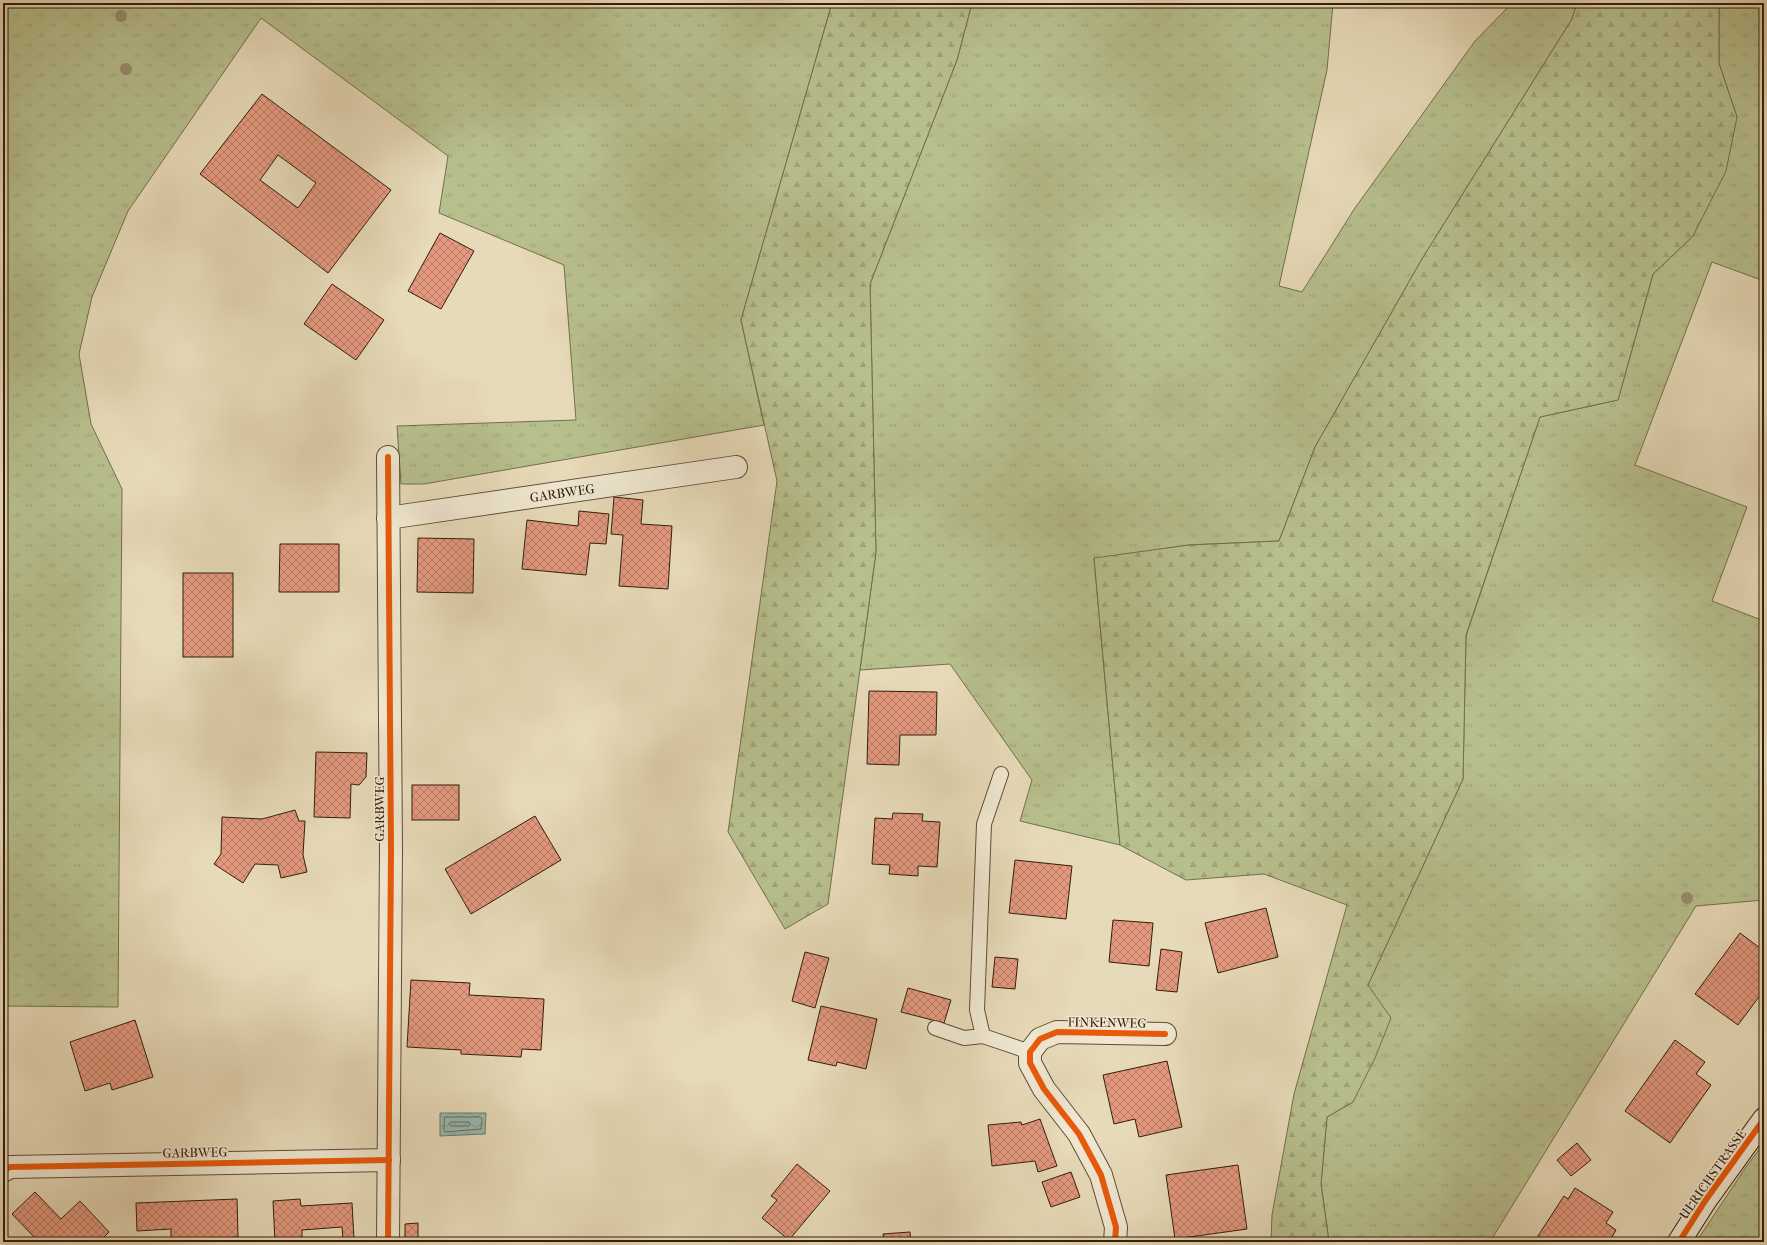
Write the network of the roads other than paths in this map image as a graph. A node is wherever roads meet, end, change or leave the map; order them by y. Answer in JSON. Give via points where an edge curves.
{"nodes":[{"id":1,"x":388,"y":457,"type":"dead end"},
{"id":2,"x":736,"y":467,"type":"dead end"},
{"id":3,"x":388,"y":518,"type":"junction"},
{"id":4,"x":1002,"y":774,"type":"dead end"},
{"id":5,"x":935,"y":1028,"type":"dead end"},
{"id":6,"x":1165,"y":1034,"type":"dead end"},
{"id":7,"x":983,"y":1036,"type":"junction"},
{"id":8,"x":1030,"y":1052,"type":"junction"},
{"id":9,"x":1764,"y":1119,"type":"edge"},
{"id":10,"x":389,"y":1160,"type":"junction"},
{"id":11,"x":3,"y":1171,"type":"edge"},
{"id":12,"x":388,"y":1242,"type":"edge"},
{"id":13,"x":1115,"y":1242,"type":"edge"},
{"id":14,"x":1679,"y":1242,"type":"edge"}],
"edges":[{"from":1,"to":3,"type":"street","name":"GARBWEG"},
{"from":2,"to":3,"type":"street","name":"GARBWEG"},
{"from":3,"to":10,"type":"street","name":"GARBWEG","via":[[391,850]]},
{"from":4,"to":7,"type":"lane","via":[[984,824],[976,1010]]},
{"from":5,"to":7,"type":"lane","via":[[964,1038]]},
{"from":6,"to":8,"type":"street","name":"FINKENWEG","via":[[1057,1032],[1040,1038]]},
{"from":7,"to":8,"type":"lane"},
{"from":8,"to":13,"type":"street","via":[[1030,1063],[1044,1089],[1079,1134],[1101,1175],[1116,1227]]},
{"from":9,"to":14,"type":"street","name":"ULRICHSTRASSE"},
{"from":10,"to":11,"type":"street","name":"GARBWEG","via":[[10,1166]]},
{"from":10,"to":12,"type":"street","name":"GARBWEG"}]}
